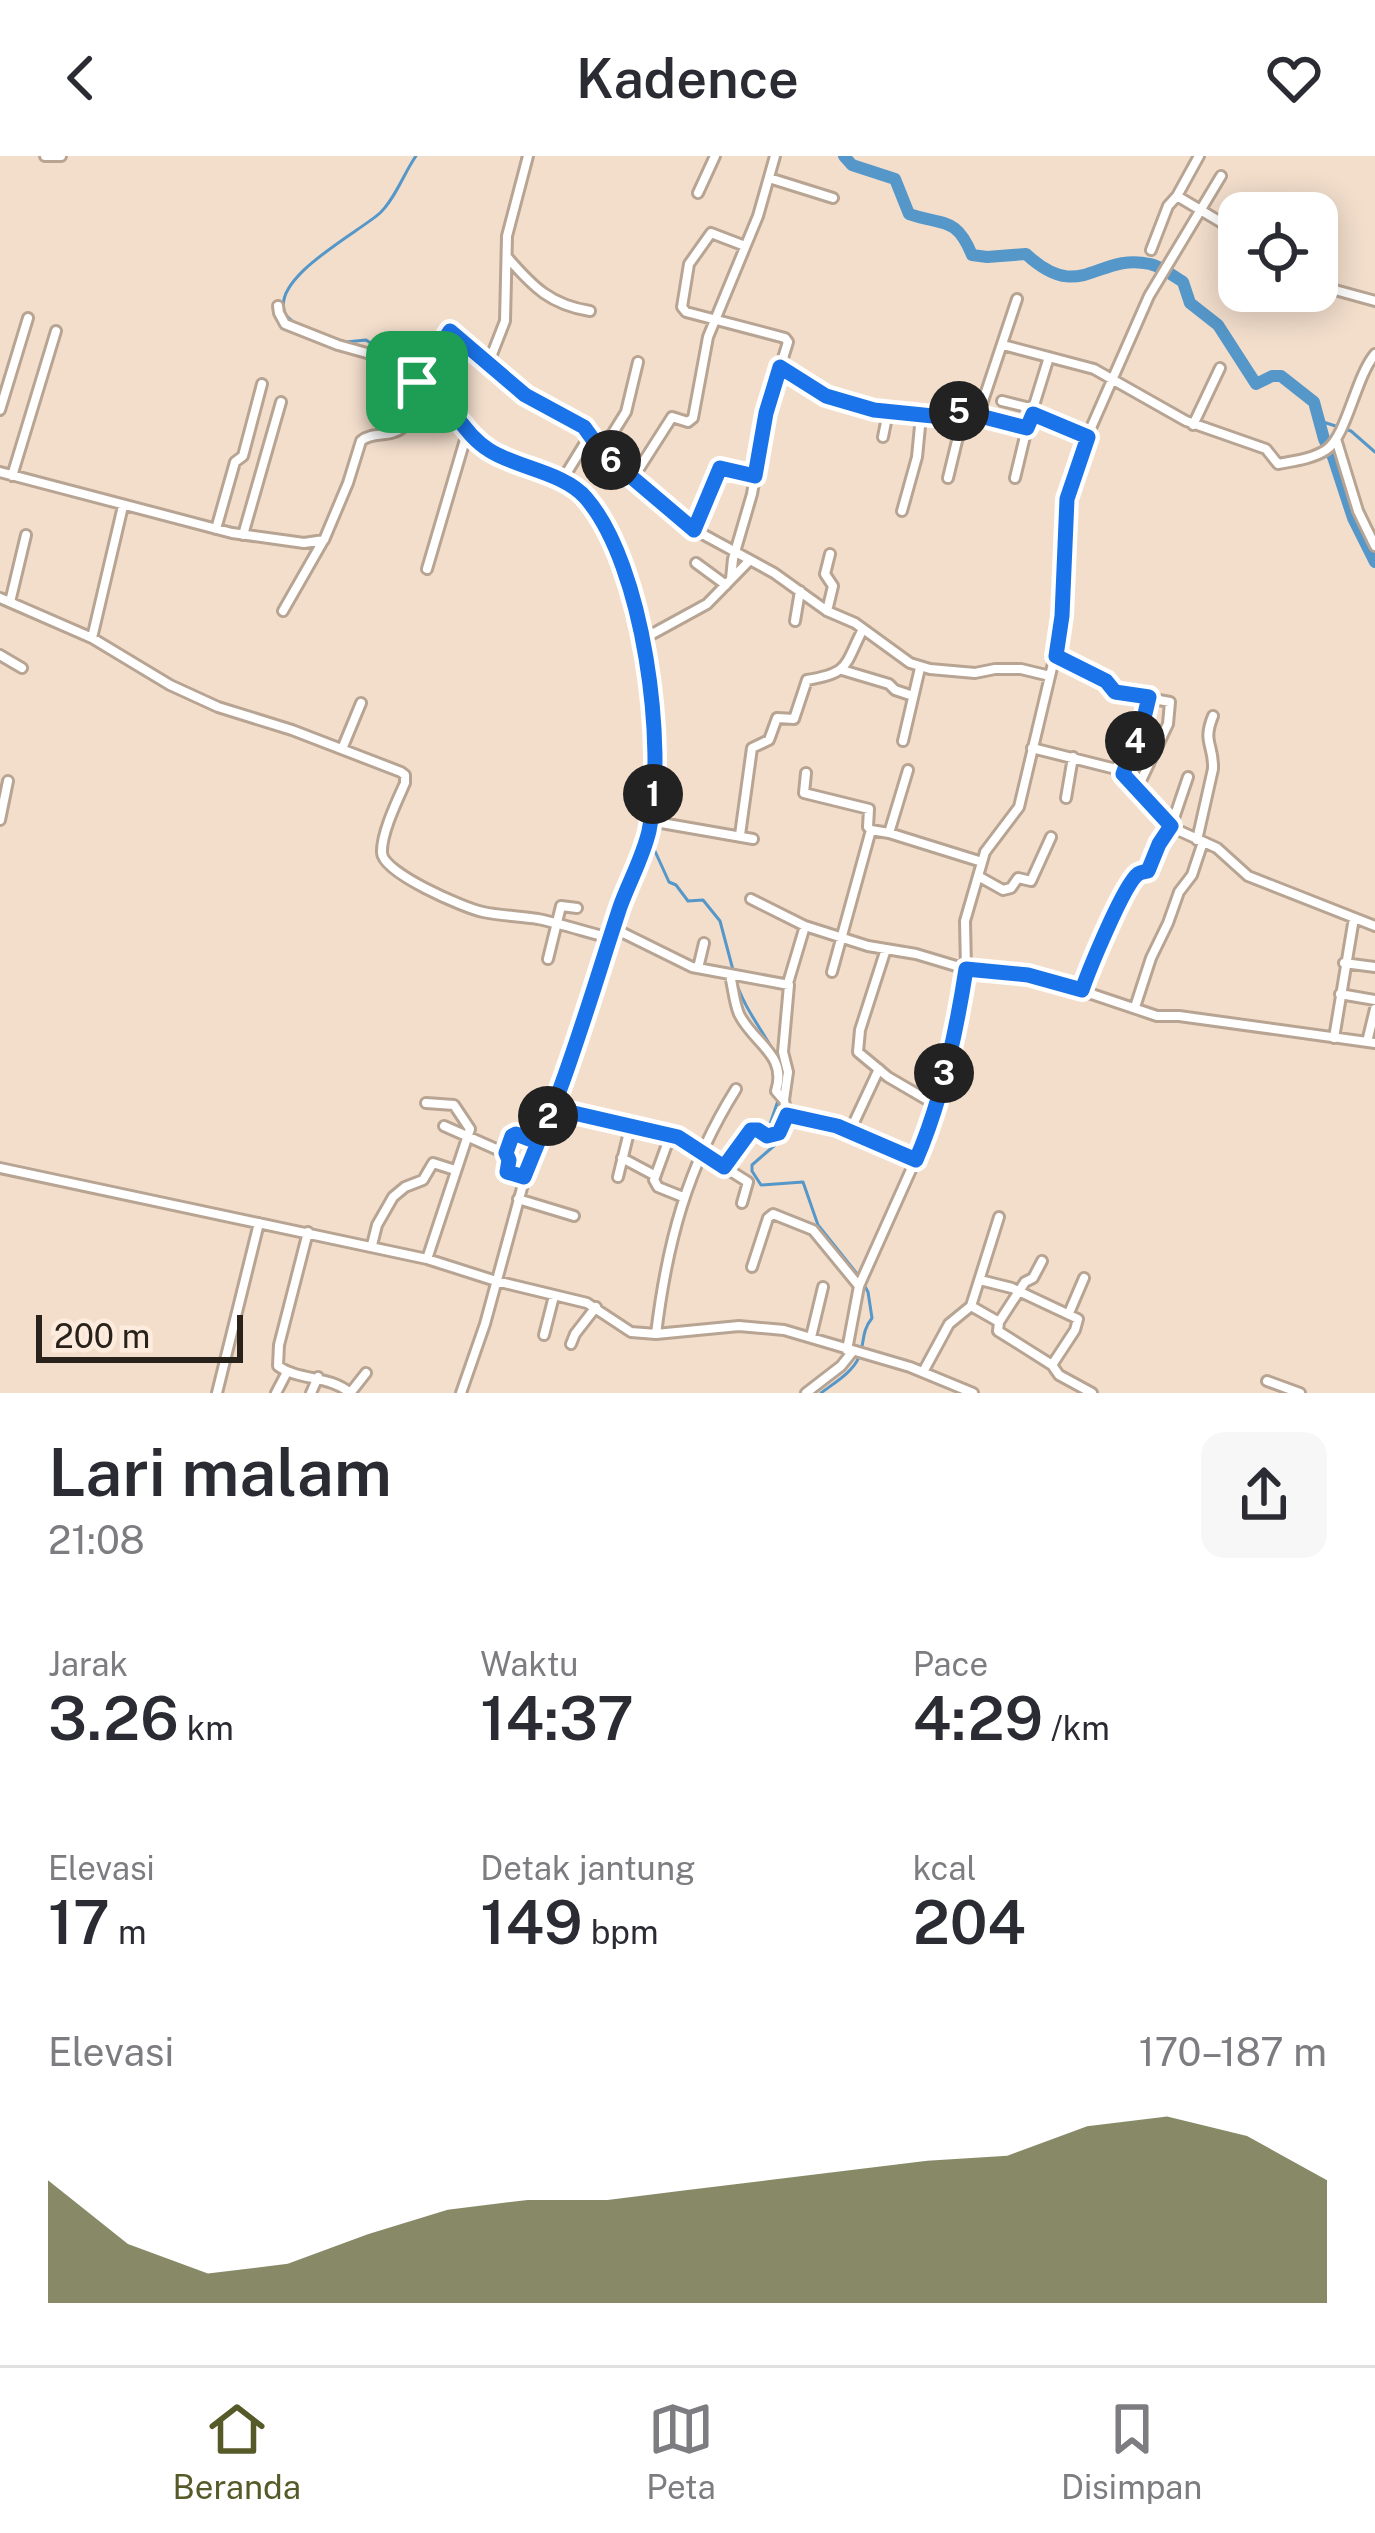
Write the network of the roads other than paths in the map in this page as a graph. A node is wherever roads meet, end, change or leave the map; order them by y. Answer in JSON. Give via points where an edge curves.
{"nodes":[{"id":1,"x":45,"y":156,"type":"edge"},
{"id":2,"x":61,"y":156,"type":"edge"},
{"id":3,"x":528,"y":156,"type":"edge"},
{"id":4,"x":715,"y":156,"type":"edge"},
{"id":5,"x":775,"y":156,"type":"edge"},
{"id":6,"x":1198,"y":156,"type":"edge"},
{"id":7,"x":1221,"y":176,"type":"dead end"},
{"id":8,"x":769,"y":178,"type":"junction"},
{"id":9,"x":698,"y":194,"type":"dead end"},
{"id":10,"x":1177,"y":196,"type":"junction"},
{"id":11,"x":833,"y":198,"type":"dead end"},
{"id":12,"x":1201,"y":208,"type":"junction"},
{"id":13,"x":1218,"y":219,"type":"edge"},
{"id":14,"x":745,"y":246,"type":"junction"},
{"id":15,"x":1151,"y":250,"type":"dead end"},
{"id":16,"x":506,"y":255,"type":"junction"},
{"id":17,"x":1338,"y":291,"type":"edge"},
{"id":18,"x":1017,"y":299,"type":"dead end"},
{"id":19,"x":1375,"y":301,"type":"edge"},
{"id":20,"x":278,"y":305,"type":"dead end"},
{"id":21,"x":590,"y":310,"type":"dead end"},
{"id":22,"x":28,"y":318,"type":"dead end"},
{"id":23,"x":717,"y":320,"type":"junction"},
{"id":24,"x":56,"y":331,"type":"dead end"},
{"id":25,"x":1003,"y":345,"type":"junction"},
{"id":26,"x":1375,"y":354,"type":"edge"},
{"id":27,"x":1048,"y":357,"type":"junction"},
{"id":28,"x":489,"y":362,"type":"junction"},
{"id":29,"x":638,"y":362,"type":"dead end"},
{"id":30,"x":780,"y":367,"type":"junction"},
{"id":31,"x":1220,"y":368,"type":"dead end"},
{"id":32,"x":419,"y":378,"type":"junction"},
{"id":33,"x":1114,"y":378,"type":"junction"},
{"id":34,"x":262,"y":384,"type":"dead end"},
{"id":35,"x":1002,"y":401,"type":"dead end"},
{"id":36,"x":281,"y":402,"type":"dead end"},
{"id":37,"x":0,"y":410,"type":"edge"},
{"id":38,"x":888,"y":412,"type":"junction"},
{"id":39,"x":964,"y":412,"type":"junction"},
{"id":40,"x":1034,"y":412,"type":"junction"},
{"id":41,"x":921,"y":416,"type":"junction"},
{"id":42,"x":977,"y":416,"type":"junction"},
{"id":43,"x":1193,"y":424,"type":"junction"},
{"id":44,"x":1027,"y":428,"type":"junction"},
{"id":45,"x":467,"y":433,"type":"junction"},
{"id":46,"x":590,"y":435,"type":"junction"},
{"id":47,"x":883,"y":436,"type":"dead end"},
{"id":48,"x":1088,"y":437,"type":"junction"},
{"id":49,"x":1332,"y":443,"type":"junction"},
{"id":50,"x":602,"y":452,"type":"junction"},
{"id":51,"x":0,"y":472,"type":"edge"},
{"id":52,"x":11,"y":476,"type":"junction"},
{"id":53,"x":755,"y":476,"type":"junction"},
{"id":54,"x":230,"y":477,"type":"junction"},
{"id":55,"x":633,"y":478,"type":"junction"},
{"id":56,"x":948,"y":478,"type":"dead end"},
{"id":57,"x":1016,"y":478,"type":"dead end"},
{"id":58,"x":563,"y":479,"type":"junction"},
{"id":59,"x":245,"y":481,"type":"dead end"},
{"id":60,"x":224,"y":502,"type":"junction"},
{"id":61,"x":123,"y":505,"type":"junction"},
{"id":62,"x":239,"y":506,"type":"dead end"},
{"id":63,"x":902,"y":511,"type":"dead end"},
{"id":64,"x":216,"y":529,"type":"junction"},
{"id":65,"x":694,"y":530,"type":"junction"},
{"id":66,"x":26,"y":535,"type":"dead end"},
{"id":67,"x":243,"y":535,"type":"junction"},
{"id":68,"x":324,"y":540,"type":"junction"},
{"id":69,"x":1375,"y":546,"type":"edge"},
{"id":70,"x":735,"y":554,"type":"junction"},
{"id":71,"x":830,"y":554,"type":"dead end"},
{"id":72,"x":749,"y":561,"type":"junction"},
{"id":73,"x":696,"y":563,"type":"dead end"},
{"id":74,"x":427,"y":569,"type":"dead end"},
{"id":75,"x":728,"y":582,"type":"junction"},
{"id":76,"x":800,"y":591,"type":"junction"},
{"id":77,"x":3,"y":601,"type":"edge"},
{"id":78,"x":283,"y":611,"type":"dead end"},
{"id":79,"x":827,"y":611,"type":"junction"},
{"id":80,"x":794,"y":621,"type":"dead end"},
{"id":81,"x":862,"y":629,"type":"junction"},
{"id":82,"x":648,"y":637,"type":"junction"},
{"id":83,"x":92,"y":638,"type":"junction"},
{"id":84,"x":0,"y":655,"type":"edge"},
{"id":85,"x":1056,"y":656,"type":"junction"},
{"id":86,"x":22,"y":668,"type":"dead end"},
{"id":87,"x":920,"y":668,"type":"junction"},
{"id":88,"x":842,"y":670,"type":"junction"},
{"id":89,"x":1050,"y":676,"type":"junction"},
{"id":90,"x":913,"y":696,"type":"junction"},
{"id":91,"x":1149,"y":697,"type":"junction"},
{"id":92,"x":361,"y":703,"type":"dead end"},
{"id":93,"x":1214,"y":716,"type":"dead end"},
{"id":94,"x":903,"y":741,"type":"dead end"},
{"id":95,"x":1032,"y":748,"type":"junction"},
{"id":96,"x":342,"y":749,"type":"junction"},
{"id":97,"x":1073,"y":757,"type":"junction"},
{"id":98,"x":908,"y":770,"type":"dead end"},
{"id":99,"x":806,"y":772,"type":"dead end"},
{"id":100,"x":1123,"y":774,"type":"junction"},
{"id":101,"x":1188,"y":776,"type":"dead end"},
{"id":102,"x":8,"y":781,"type":"dead end"},
{"id":103,"x":1137,"y":789,"type":"junction"},
{"id":104,"x":1066,"y":798,"type":"dead end"},
{"id":105,"x":0,"y":820,"type":"edge"},
{"id":106,"x":654,"y":821,"type":"junction"},
{"id":107,"x":1171,"y":826,"type":"junction"},
{"id":108,"x":871,"y":830,"type":"junction"},
{"id":109,"x":890,"y":833,"type":"junction"},
{"id":110,"x":740,"y":835,"type":"junction"},
{"id":111,"x":1051,"y":837,"type":"dead end"},
{"id":112,"x":753,"y":839,"type":"dead end"},
{"id":113,"x":1200,"y":841,"type":"junction"},
{"id":114,"x":982,"y":862,"type":"junction"},
{"id":115,"x":978,"y":876,"type":"junction"},
{"id":116,"x":751,"y":899,"type":"dead end"},
{"id":117,"x":577,"y":908,"type":"dead end"},
{"id":118,"x":1354,"y":918,"type":"junction"},
{"id":119,"x":557,"y":924,"type":"junction"},
{"id":120,"x":806,"y":926,"type":"junction"},
{"id":121,"x":1375,"y":926,"type":"edge"},
{"id":122,"x":612,"y":933,"type":"junction"},
{"id":123,"x":840,"y":937,"type":"junction"},
{"id":124,"x":704,"y":943,"type":"dead end"},
{"id":125,"x":886,"y":949,"type":"junction"},
{"id":126,"x":548,"y":959,"type":"dead end"},
{"id":127,"x":1344,"y":963,"type":"junction"},
{"id":128,"x":1375,"y":967,"type":"edge"},
{"id":129,"x":698,"y":968,"type":"junction"},
{"id":130,"x":966,"y":969,"type":"junction"},
{"id":131,"x":832,"y":972,"type":"dead end"},
{"id":132,"x":732,"y":975,"type":"junction"},
{"id":133,"x":788,"y":983,"type":"junction"},
{"id":134,"x":1082,"y":990,"type":"junction"},
{"id":135,"x":1340,"y":994,"type":"junction"},
{"id":136,"x":1375,"y":1000,"type":"edge"},
{"id":137,"x":1135,"y":1007,"type":"junction"},
{"id":138,"x":1375,"y":1009,"type":"edge"},
{"id":139,"x":1334,"y":1038,"type":"junction"},
{"id":140,"x":1371,"y":1043,"type":"edge"},
{"id":141,"x":879,"y":1069,"type":"junction"},
{"id":142,"x":784,"y":1073,"type":"junction"},
{"id":143,"x":736,"y":1089,"type":"dead end"},
{"id":144,"x":426,"y":1103,"type":"dead end"},
{"id":145,"x":936,"y":1105,"type":"junction"},
{"id":146,"x":552,"y":1108,"type":"junction"},
{"id":147,"x":787,"y":1115,"type":"junction"},
{"id":148,"x":444,"y":1126,"type":"dead end"},
{"id":149,"x":627,"y":1126,"type":"junction"},
{"id":150,"x":850,"y":1131,"type":"junction"},
{"id":151,"x":467,"y":1136,"type":"junction"},
{"id":152,"x":670,"y":1136,"type":"junction"},
{"id":153,"x":537,"y":1142,"type":"junction"},
{"id":154,"x":700,"y":1152,"type":"junction"},
{"id":155,"x":506,"y":1153,"type":"junction"},
{"id":156,"x":622,"y":1158,"type":"junction"},
{"id":157,"x":916,"y":1160,"type":"junction"},
{"id":158,"x":724,"y":1167,"type":"junction"},
{"id":159,"x":0,"y":1168,"type":"edge"},
{"id":160,"x":455,"y":1170,"type":"junction"},
{"id":161,"x":655,"y":1175,"type":"junction"},
{"id":162,"x":524,"y":1177,"type":"junction"},
{"id":163,"x":617,"y":1177,"type":"dead end"},
{"id":164,"x":683,"y":1197,"type":"junction"},
{"id":165,"x":518,"y":1199,"type":"junction"},
{"id":166,"x":742,"y":1203,"type":"dead end"},
{"id":167,"x":574,"y":1216,"type":"dead end"},
{"id":168,"x":999,"y":1217,"type":"dead end"},
{"id":169,"x":259,"y":1223,"type":"junction"},
{"id":170,"x":308,"y":1232,"type":"junction"},
{"id":171,"x":372,"y":1245,"type":"junction"},
{"id":172,"x":427,"y":1259,"type":"junction"},
{"id":173,"x":1042,"y":1261,"type":"dead end"},
{"id":174,"x":752,"y":1267,"type":"dead end"},
{"id":175,"x":1084,"y":1277,"type":"dead end"},
{"id":176,"x":980,"y":1280,"type":"junction"},
{"id":177,"x":496,"y":1281,"type":"junction"},
{"id":178,"x":861,"y":1282,"type":"junction"},
{"id":179,"x":823,"y":1287,"type":"dead end"},
{"id":180,"x":1020,"y":1291,"type":"junction"},
{"id":181,"x":554,"y":1296,"type":"junction"},
{"id":182,"x":971,"y":1306,"type":"junction"},
{"id":183,"x":596,"y":1307,"type":"junction"},
{"id":184,"x":1069,"y":1313,"type":"junction"},
{"id":185,"x":999,"y":1322,"type":"junction"},
{"id":186,"x":656,"y":1334,"type":"junction"},
{"id":187,"x":544,"y":1335,"type":"dead end"},
{"id":188,"x":811,"y":1337,"type":"junction"},
{"id":189,"x":571,"y":1344,"type":"dead end"},
{"id":190,"x":855,"y":1351,"type":"junction"},
{"id":191,"x":1052,"y":1365,"type":"junction"},
{"id":192,"x":286,"y":1372,"type":"junction"},
{"id":193,"x":923,"y":1372,"type":"junction"},
{"id":194,"x":367,"y":1373,"type":"dead end"},
{"id":195,"x":318,"y":1377,"type":"junction"},
{"id":196,"x":1267,"y":1381,"type":"dead end"},
{"id":197,"x":217,"y":1393,"type":"edge"},
{"id":198,"x":276,"y":1393,"type":"edge"},
{"id":199,"x":310,"y":1393,"type":"edge"},
{"id":200,"x":351,"y":1393,"type":"edge"},
{"id":201,"x":460,"y":1393,"type":"edge"},
{"id":202,"x":806,"y":1393,"type":"edge"},
{"id":203,"x":973,"y":1393,"type":"edge"},
{"id":204,"x":1092,"y":1393,"type":"edge"},
{"id":205,"x":1300,"y":1393,"type":"edge"}],
"edges":[{"from":1,"to":2,"type":"street"},
{"from":3,"to":16,"type":"street"},
{"from":4,"to":9,"type":"street"},
{"from":5,"to":8,"type":"street"},
{"from":6,"to":10,"type":"street"},
{"from":7,"to":12,"type":"street"},
{"from":8,"to":11,"type":"street"},
{"from":8,"to":14,"type":"street"},
{"from":10,"to":12,"type":"street"},
{"from":10,"to":15,"type":"street"},
{"from":12,"to":13,"type":"street"},
{"from":12,"to":33,"type":"street","via":[[1148,296]]},
{"from":14,"to":23,"type":"street"},
{"from":14,"to":23,"type":"street","via":[[712,232],[690,262],[683,310]]},
{"from":16,"to":21,"type":"street","via":[[560,304]]},
{"from":16,"to":28,"type":"street","via":[[506,320]]},
{"from":17,"to":19,"type":"street"},
{"from":18,"to":25,"type":"street"},
{"from":20,"to":32,"type":"street","via":[[286,324]]},
{"from":22,"to":37,"type":"street"},
{"from":23,"to":30,"type":"street","via":[[785,338]]},
{"from":23,"to":55,"type":"street","via":[[693,418],[673,417]]},
{"from":24,"to":52,"type":"street"},
{"from":25,"to":27,"type":"street"},
{"from":25,"to":42,"type":"street"},
{"from":26,"to":49,"type":"street"},
{"from":27,"to":33,"type":"street"},
{"from":27,"to":40,"type":"street"},
{"from":28,"to":32,"type":"street","via":[[450,331]]},
{"from":28,"to":46,"type":"street"},
{"from":29,"to":50,"type":"street","via":[[626,412]]},
{"from":30,"to":38,"type":"street","via":[[826,396]]},
{"from":30,"to":53,"type":"street"},
{"from":31,"to":43,"type":"street"},
{"from":32,"to":45,"type":"street"},
{"from":32,"to":68,"type":"street","via":[[402,428],[361,441]]},
{"from":33,"to":43,"type":"street"},
{"from":33,"to":48,"type":"street"},
{"from":34,"to":54,"type":"street","via":[[244,456]]},
{"from":35,"to":40,"type":"street"},
{"from":36,"to":67,"type":"street"},
{"from":38,"to":41,"type":"street"},
{"from":38,"to":47,"type":"street"},
{"from":39,"to":41,"type":"street"},
{"from":39,"to":42,"type":"street"},
{"from":39,"to":56,"type":"street"},
{"from":40,"to":44,"type":"street"},
{"from":40,"to":48,"type":"street"},
{"from":41,"to":63,"type":"street"},
{"from":42,"to":44,"type":"street"},
{"from":43,"to":49,"type":"street","via":[[1266,449],[1278,464]]},
{"from":44,"to":57,"type":"street"},
{"from":45,"to":58,"type":"street","via":[[496,454]]},
{"from":45,"to":74,"type":"street"},
{"from":46,"to":50,"type":"street"},
{"from":46,"to":58,"type":"street"},
{"from":48,"to":85,"type":"street","via":[[1067,499]]},
{"from":49,"to":69,"type":"street"},
{"from":50,"to":55,"type":"street"},
{"from":51,"to":52,"type":"street"},
{"from":52,"to":61,"type":"street"},
{"from":53,"to":65,"type":"street","via":[[720,468]]},
{"from":53,"to":70,"type":"street"},
{"from":54,"to":59,"type":"street"},
{"from":54,"to":60,"type":"street"},
{"from":55,"to":65,"type":"street"},
{"from":58,"to":82,"type":"street","via":[[601,521]]},
{"from":60,"to":62,"type":"street"},
{"from":60,"to":64,"type":"street"},
{"from":61,"to":64,"type":"street"},
{"from":61,"to":83,"type":"street"},
{"from":64,"to":67,"type":"street"},
{"from":65,"to":70,"type":"street"},
{"from":66,"to":77,"type":"street"},
{"from":67,"to":68,"type":"street"},
{"from":68,"to":78,"type":"street"},
{"from":70,"to":72,"type":"street"},
{"from":70,"to":75,"type":"street"},
{"from":71,"to":79,"type":"street"},
{"from":72,"to":75,"type":"street"},
{"from":72,"to":76,"type":"street"},
{"from":73,"to":75,"type":"street"},
{"from":75,"to":82,"type":"street","via":[[707,604]]},
{"from":76,"to":79,"type":"street"},
{"from":76,"to":80,"type":"street"},
{"from":77,"to":83,"type":"street"},
{"from":79,"to":81,"type":"street"},
{"from":81,"to":87,"type":"street"},
{"from":81,"to":88,"type":"street"},
{"from":82,"to":106,"type":"street"},
{"from":83,"to":96,"type":"street","via":[[170,685]]},
{"from":84,"to":86,"type":"street"},
{"from":85,"to":89,"type":"street"},
{"from":85,"to":91,"type":"street","via":[[1115,692]]},
{"from":87,"to":89,"type":"street"},
{"from":87,"to":90,"type":"street"},
{"from":88,"to":90,"type":"street"},
{"from":88,"to":110,"type":"street","via":[[807,680],[793,720],[777,718],[769,740],[751,748]]},
{"from":89,"to":95,"type":"street"},
{"from":90,"to":94,"type":"street"},
{"from":91,"to":100,"type":"street"},
{"from":91,"to":103,"type":"street","via":[[1170,702],[1168,724]]},
{"from":92,"to":96,"type":"street"},
{"from":93,"to":113,"type":"street"},
{"from":95,"to":97,"type":"street"},
{"from":95,"to":114,"type":"street","via":[[1019,807]]},
{"from":96,"to":119,"type":"street","via":[[405,775],[387,829],[386,863],[474,909]]},
{"from":97,"to":100,"type":"street"},
{"from":97,"to":104,"type":"street"},
{"from":98,"to":109,"type":"street"},
{"from":99,"to":108,"type":"street","via":[[804,793],[868,809]]},
{"from":100,"to":103,"type":"street"},
{"from":101,"to":107,"type":"street"},
{"from":102,"to":105,"type":"street"},
{"from":103,"to":107,"type":"street"},
{"from":106,"to":110,"type":"street"},
{"from":106,"to":122,"type":"street"},
{"from":107,"to":113,"type":"street"},
{"from":107,"to":134,"type":"street","via":[[1148,871],[1130,887]]},
{"from":108,"to":109,"type":"street"},
{"from":108,"to":123,"type":"street"},
{"from":109,"to":114,"type":"street"},
{"from":110,"to":112,"type":"street"},
{"from":111,"to":115,"type":"street","via":[[1031,881],[1018,878],[1004,890]]},
{"from":113,"to":118,"type":"street","via":[[1248,876]]},
{"from":113,"to":137,"type":"street"},
{"from":114,"to":115,"type":"street"},
{"from":115,"to":130,"type":"street","via":[[965,921]]},
{"from":116,"to":120,"type":"street"},
{"from":117,"to":119,"type":"street","via":[[560,906]]},
{"from":118,"to":121,"type":"street"},
{"from":118,"to":127,"type":"street"},
{"from":119,"to":122,"type":"street"},
{"from":119,"to":126,"type":"street"},
{"from":120,"to":123,"type":"street"},
{"from":120,"to":133,"type":"street"},
{"from":122,"to":129,"type":"street"},
{"from":122,"to":146,"type":"street"},
{"from":123,"to":125,"type":"street"},
{"from":123,"to":131,"type":"street"},
{"from":124,"to":129,"type":"street"},
{"from":125,"to":130,"type":"street"},
{"from":125,"to":141,"type":"street","via":[[857,1045]]},
{"from":127,"to":128,"type":"street"},
{"from":127,"to":135,"type":"street"},
{"from":129,"to":132,"type":"street"},
{"from":130,"to":134,"type":"street"},
{"from":130,"to":145,"type":"street"},
{"from":132,"to":133,"type":"street"},
{"from":132,"to":142,"type":"street","via":[[740,1016]]},
{"from":133,"to":142,"type":"street"},
{"from":134,"to":137,"type":"street"},
{"from":135,"to":136,"type":"street"},
{"from":135,"to":139,"type":"street"},
{"from":137,"to":139,"type":"street"},
{"from":138,"to":140,"type":"street"},
{"from":139,"to":140,"type":"street"},
{"from":141,"to":145,"type":"street"},
{"from":141,"to":150,"type":"street"},
{"from":142,"to":147,"type":"street"},
{"from":143,"to":154,"type":"street"},
{"from":144,"to":151,"type":"street","via":[[454,1105]]},
{"from":145,"to":157,"type":"street"},
{"from":146,"to":149,"type":"street"},
{"from":146,"to":153,"type":"street"},
{"from":147,"to":150,"type":"street"},
{"from":147,"to":158,"type":"street","via":[[779,1133],[755,1130]]},
{"from":148,"to":151,"type":"street"},
{"from":149,"to":152,"type":"street"},
{"from":149,"to":156,"type":"street"},
{"from":150,"to":157,"type":"street"},
{"from":151,"to":155,"type":"street"},
{"from":151,"to":160,"type":"street"},
{"from":152,"to":154,"type":"street"},
{"from":152,"to":161,"type":"street"},
{"from":153,"to":155,"type":"street","via":[[514,1134]]},
{"from":153,"to":162,"type":"street"},
{"from":154,"to":158,"type":"street"},
{"from":154,"to":164,"type":"street"},
{"from":155,"to":162,"type":"street","via":[[507,1172]]},
{"from":156,"to":161,"type":"street"},
{"from":156,"to":163,"type":"street"},
{"from":157,"to":178,"type":"street"},
{"from":158,"to":166,"type":"street","via":[[748,1182]]},
{"from":159,"to":169,"type":"street"},
{"from":160,"to":171,"type":"street","via":[[433,1163],[423,1180],[396,1192]]},
{"from":160,"to":172,"type":"street"},
{"from":161,"to":164,"type":"street","via":[[658,1187]]},
{"from":162,"to":165,"type":"street"},
{"from":164,"to":186,"type":"street"},
{"from":165,"to":167,"type":"street"},
{"from":165,"to":177,"type":"street"},
{"from":168,"to":176,"type":"street"},
{"from":169,"to":170,"type":"street"},
{"from":169,"to":197,"type":"street"},
{"from":170,"to":171,"type":"street"},
{"from":170,"to":192,"type":"street","via":[[279,1345],[278,1366]]},
{"from":171,"to":172,"type":"street"},
{"from":172,"to":177,"type":"street"},
{"from":173,"to":180,"type":"street"},
{"from":174,"to":178,"type":"street","via":[[772,1214],[813,1230]]},
{"from":175,"to":184,"type":"street"},
{"from":176,"to":180,"type":"street"},
{"from":176,"to":182,"type":"street"},
{"from":177,"to":181,"type":"street"},
{"from":177,"to":201,"type":"street"},
{"from":178,"to":190,"type":"street"},
{"from":179,"to":188,"type":"street"},
{"from":180,"to":184,"type":"street"},
{"from":180,"to":185,"type":"street"},
{"from":181,"to":183,"type":"street"},
{"from":181,"to":187,"type":"street"},
{"from":182,"to":185,"type":"street"},
{"from":182,"to":193,"type":"street"},
{"from":183,"to":186,"type":"street","via":[[631,1332]]},
{"from":183,"to":189,"type":"street"},
{"from":184,"to":191,"type":"street","via":[[1079,1323]]},
{"from":185,"to":191,"type":"street","via":[[998,1331]]},
{"from":186,"to":188,"type":"street","via":[[739,1326]]},
{"from":188,"to":190,"type":"street"},
{"from":190,"to":193,"type":"street"},
{"from":190,"to":202,"type":"street"},
{"from":191,"to":204,"type":"street"},
{"from":192,"to":195,"type":"street"},
{"from":192,"to":198,"type":"street"},
{"from":193,"to":203,"type":"street"},
{"from":194,"to":200,"type":"street"},
{"from":195,"to":199,"type":"street"},
{"from":195,"to":200,"type":"street"},
{"from":196,"to":205,"type":"street"}]}
